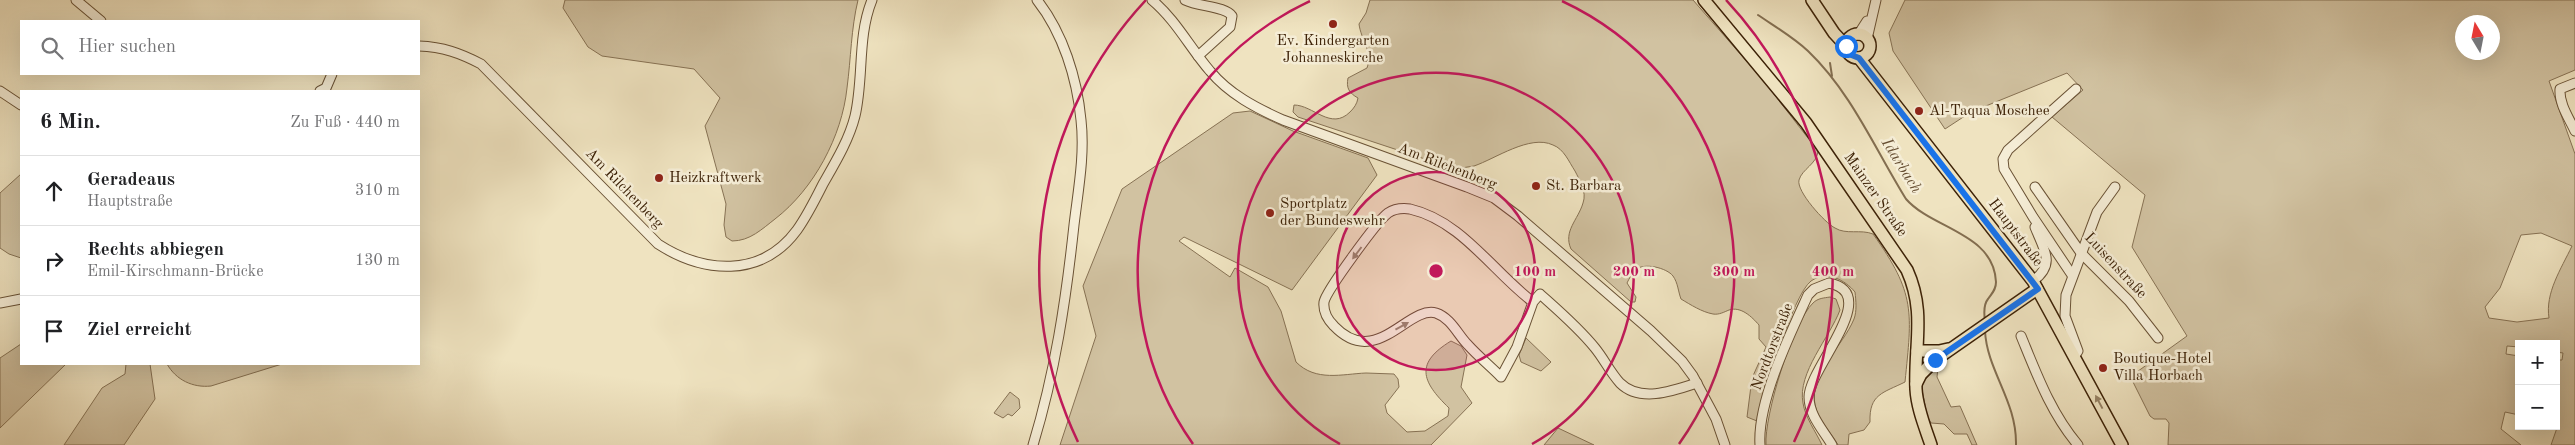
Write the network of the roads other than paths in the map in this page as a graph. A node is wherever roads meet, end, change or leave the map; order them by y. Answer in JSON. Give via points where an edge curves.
{"nodes":[{"id":1,"x":76,"y":0,"type":"edge"},
{"id":2,"x":872,"y":0,"type":"edge"},
{"id":3,"x":1037,"y":0,"type":"edge"},
{"id":4,"x":1044,"y":0,"type":"edge"},
{"id":5,"x":1152,"y":0,"type":"edge"},
{"id":6,"x":1185,"y":0,"type":"edge"},
{"id":7,"x":1704,"y":0,"type":"edge"},
{"id":8,"x":1812,"y":0,"type":"edge"},
{"id":9,"x":1876,"y":0,"type":"edge"},
{"id":10,"x":1045,"y":10,"type":"junction"},
{"id":11,"x":100,"y":20,"type":"edge"},
{"id":12,"x":1855,"y":39,"type":"junction"},
{"id":13,"x":420,"y":46,"type":"edge"},
{"id":14,"x":1198,"y":56,"type":"junction"},
{"id":15,"x":1864,"y":56,"type":"junction"},
{"id":16,"x":332,"y":75,"type":"edge"},
{"id":17,"x":2575,"y":83,"type":"edge"},
{"id":18,"x":2076,"y":89,"type":"dead end"},
{"id":19,"x":322,"y":90,"type":"edge"},
{"id":20,"x":0,"y":91,"type":"edge"},
{"id":21,"x":20,"y":104,"type":"edge"},
{"id":22,"x":2575,"y":131,"type":"edge"},
{"id":23,"x":2035,"y":187,"type":"dead end"},
{"id":24,"x":2115,"y":187,"type":"dead end"},
{"id":25,"x":2033,"y":217,"type":"junction"},
{"id":26,"x":2081,"y":254,"type":"junction"},
{"id":27,"x":2072,"y":275,"type":"junction"},
{"id":28,"x":2035,"y":285,"type":"junction"},
{"id":29,"x":20,"y":299,"type":"edge"},
{"id":30,"x":1533,"y":302,"type":"junction"},
{"id":31,"x":0,"y":303,"type":"edge"},
{"id":32,"x":2021,"y":336,"type":"dead end"},
{"id":33,"x":2158,"y":338,"type":"dead end"},
{"id":34,"x":1952,"y":347,"type":"junction"},
{"id":35,"x":1918,"y":351,"type":"junction"},
{"id":36,"x":2074,"y":356,"type":"junction"},
{"id":37,"x":1935,"y":360,"type":"junction"},
{"id":38,"x":1697,"y":383,"type":"junction"},
{"id":39,"x":1916,"y":384,"type":"junction"},
{"id":40,"x":1033,"y":445,"type":"edge"},
{"id":41,"x":1725,"y":445,"type":"edge"},
{"id":42,"x":1760,"y":445,"type":"edge"},
{"id":43,"x":1832,"y":445,"type":"edge"},
{"id":44,"x":1931,"y":445,"type":"edge"},
{"id":45,"x":2078,"y":445,"type":"edge"},
{"id":46,"x":2122,"y":445,"type":"edge"}],
"edges":[{"from":1,"to":11,"type":"street"},
{"from":2,"to":13,"type":"street","name":"Am Rilchenberg","via":[[863,39],[858,103],[843,147],[796,231],[772,252],[739,266],[696,263],[658,244],[481,64],[446,48]]},
{"from":3,"to":10,"type":"street"},
{"from":4,"to":10,"type":"street"},
{"from":5,"to":14,"type":"street","name":"Am Rilchenberg"},
{"from":6,"to":14,"type":"street","via":[[1201,7],[1222,9],[1232,16],[1230,27]]},
{"from":7,"to":35,"type":"main road","name":"Mainzer Straße","via":[[1806,123],[1904,264],[1919,304]]},
{"from":8,"to":12,"type":"main road","via":[[1827,23]]},
{"from":9,"to":12,"type":"street"},
{"from":10,"to":40,"type":"street","via":[[1070,66],[1082,141],[1063,313],[1048,391]]},
{"from":12,"to":15,"type":"main road","via":[[1870,46]]},
{"from":12,"to":15,"type":"main road","name":"Hauptstraße","via":[[1850,55]]},
{"from":14,"to":38,"type":"street","name":"Am Rilchenberg","via":[[1231,91],[1268,113],[1494,198],[1650,331],[1682,361]]},
{"from":15,"to":28,"type":"main road","name":"Hauptstraße","via":[[1877,80]]},
{"from":16,"to":19,"type":"street"},
{"from":17,"to":22,"type":"street","via":[[2560,89],[2560,93],[2562,105]]},
{"from":18,"to":25,"type":"street","via":[[2008,150],[2003,159],[2004,169]]},
{"from":20,"to":21,"type":"street"},
{"from":23,"to":26,"type":"street","name":"Luisenstraße"},
{"from":24,"to":26,"type":"street","via":[[2097,212]]},
{"from":25,"to":27,"type":"street"},
{"from":25,"to":28,"type":"street","via":[[2046,262],[2044,273]]},
{"from":26,"to":27,"type":"street"},
{"from":26,"to":33,"type":"street","name":"Luisenstraße","via":[[2129,301]]},
{"from":27,"to":36,"type":"street","via":[[2064,306],[2077,348]]},
{"from":28,"to":34,"type":"main road","via":[[2015,304]]},
{"from":28,"to":36,"type":"main road","name":"Hauptstraße"},
{"from":29,"to":31,"type":"street"},
{"from":30,"to":30,"type":"street","one_way":true,"via":[[1453,230],[1403,208],[1385,215],[1332,286],[1324,303],[1330,322],[1347,336],[1366,342],[1383,337],[1426,313],[1438,314],[1448,320],[1466,344],[1501,377],[1517,348]]},
{"from":30,"to":38,"type":"street","via":[[1540,294],[1590,342],[1629,389],[1640,394],[1653,394]]},
{"from":32,"to":45,"type":"street","via":[[2049,402],[2060,423]]},
{"from":34,"to":35,"type":"main road"},
{"from":34,"to":37,"type":"main road"},
{"from":35,"to":37,"type":"main road","via":[[1924,359]]},
{"from":35,"to":39,"type":"main road","name":"Mainzer Straße"},
{"from":46,"to":36,"type":"main road","name":"Hauptstraße","one_way":true},
{"from":37,"to":39,"type":"main road"},
{"from":38,"to":41,"type":"street","name":"Am Rilchenberg"},
{"from":39,"to":44,"type":"main road","name":"Mainzer Straße","via":[[1919,407]]},
{"from":42,"to":43,"type":"street","name":"Nordtorstraße","via":[[1760,427],[1782,355],[1808,295],[1829,283],[1844,289],[1849,295],[1850,305],[1840,331],[1810,385],[1809,397],[1810,410]]}]}
